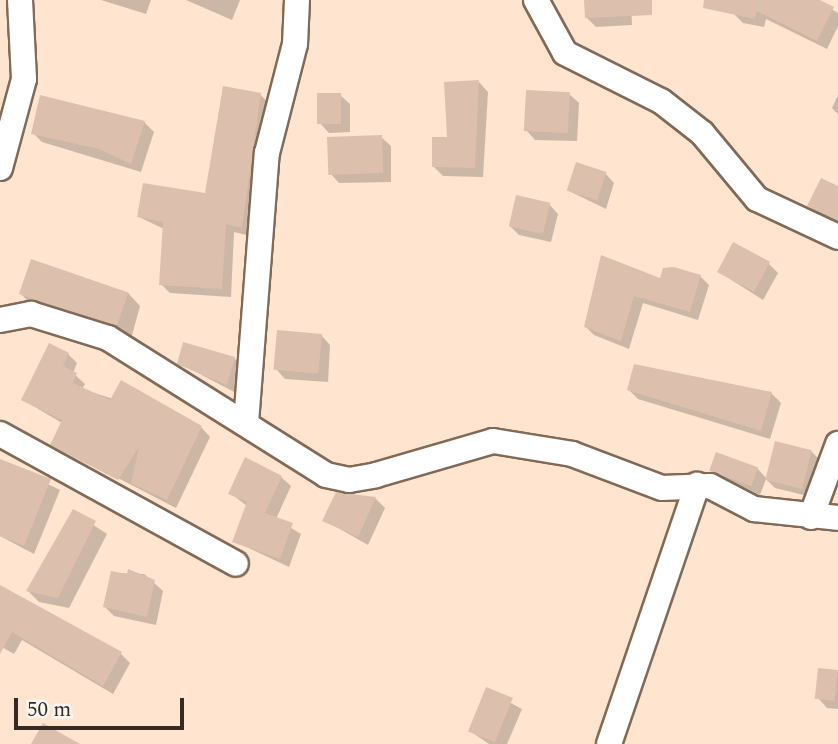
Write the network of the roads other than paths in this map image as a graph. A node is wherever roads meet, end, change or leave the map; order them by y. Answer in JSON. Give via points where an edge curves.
{"nodes":[{"id":1,"x":20,"y":0,"type":"edge"},
{"id":2,"x":297,"y":0,"type":"edge"},
{"id":3,"x":536,"y":0,"type":"edge"},
{"id":4,"x":0,"y":168,"type":"edge"},
{"id":5,"x":838,"y":237,"type":"edge"},
{"id":6,"x":0,"y":320,"type":"edge"},
{"id":7,"x":246,"y":423,"type":"junction"},
{"id":8,"x":0,"y":434,"type":"edge"},
{"id":9,"x":838,"y":444,"type":"edge"},
{"id":10,"x":697,"y":485,"type":"junction"},
{"id":11,"x":811,"y":517,"type":"junction"},
{"id":12,"x":838,"y":518,"type":"edge"},
{"id":13,"x":236,"y":565,"type":"dead end"},
{"id":14,"x":610,"y":744,"type":"edge"}],
"edges":[{"from":1,"to":4,"type":"street","via":[[24,79]]},
{"from":2,"to":7,"type":"street","via":[[295,44],[267,153]]},
{"from":3,"to":5,"type":"street","via":[[565,53],[661,101],[702,133],[757,199]]},
{"from":6,"to":7,"type":"street","via":[[31,314],[108,338]]},
{"from":7,"to":10,"type":"street","via":[[326,475],[349,480],[493,441],[572,454],[662,488]]},
{"from":8,"to":13,"type":"street"},
{"from":9,"to":11,"type":"street"},
{"from":10,"to":11,"type":"street","via":[[754,509]]},
{"from":10,"to":14,"type":"street"},
{"from":11,"to":12,"type":"street"}]}
